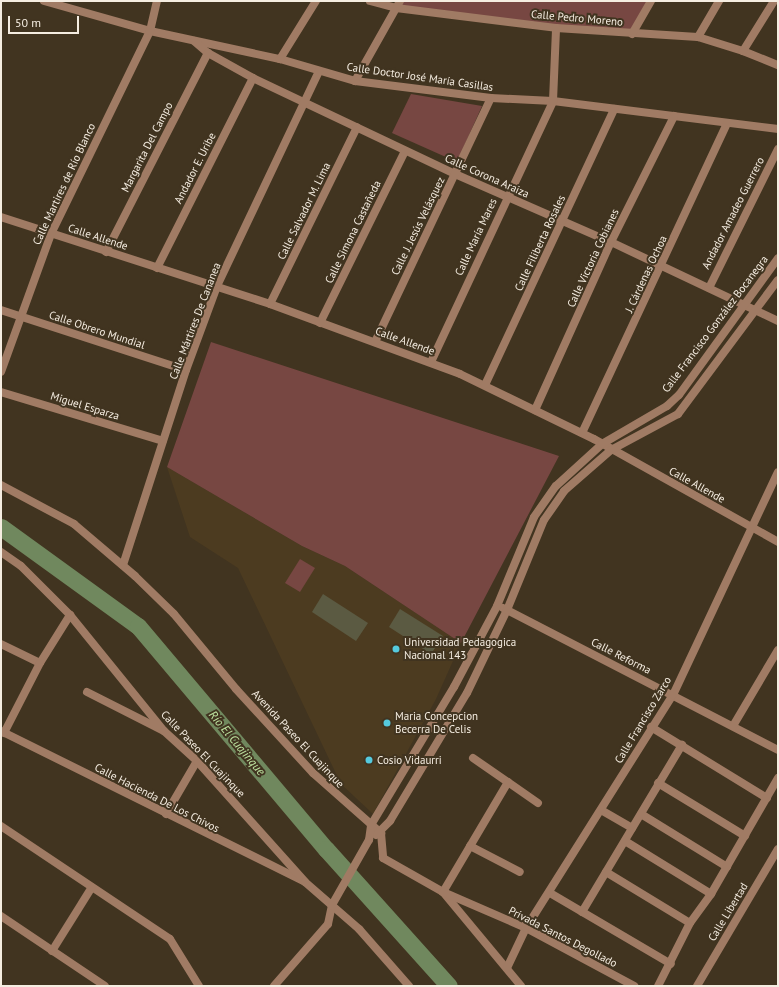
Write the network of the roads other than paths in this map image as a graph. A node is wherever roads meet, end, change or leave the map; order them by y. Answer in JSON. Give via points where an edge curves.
{"nodes":[{"id":1,"x":44,"y":1,"type":"edge"},
{"id":2,"x":158,"y":1,"type":"edge"},
{"id":3,"x":316,"y":1,"type":"edge"},
{"id":4,"x":370,"y":1,"type":"edge"},
{"id":5,"x":651,"y":1,"type":"edge"},
{"id":6,"x":719,"y":1,"type":"edge"},
{"id":7,"x":774,"y":1,"type":"edge"},
{"id":8,"x":398,"y":5,"type":"edge"},
{"id":9,"x":556,"y":28,"type":"junction"},
{"id":10,"x":150,"y":31,"type":"junction"},
{"id":11,"x":632,"y":34,"type":"junction"},
{"id":12,"x":698,"y":37,"type":"junction"},
{"id":13,"x":193,"y":40,"type":"junction"},
{"id":14,"x":743,"y":51,"type":"junction"},
{"id":15,"x":208,"y":53,"type":"junction"},
{"id":16,"x":280,"y":59,"type":"junction"},
{"id":17,"x":778,"y":66,"type":"edge"},
{"id":18,"x":319,"y":71,"type":"junction"},
{"id":19,"x":253,"y":78,"type":"junction"},
{"id":20,"x":355,"y":81,"type":"junction"},
{"id":21,"x":490,"y":98,"type":"junction"},
{"id":22,"x":553,"y":101,"type":"junction"},
{"id":23,"x":306,"y":102,"type":"junction"},
{"id":24,"x":614,"y":109,"type":"junction"},
{"id":25,"x":674,"y":116,"type":"junction"},
{"id":26,"x":727,"y":123,"type":"junction"},
{"id":27,"x":357,"y":127,"type":"junction"},
{"id":28,"x":778,"y":129,"type":"edge"},
{"id":29,"x":778,"y":149,"type":"edge"},
{"id":30,"x":405,"y":151,"type":"junction"},
{"id":31,"x":455,"y":174,"type":"junction"},
{"id":32,"x":507,"y":197,"type":"junction"},
{"id":33,"x":1,"y":217,"type":"edge"},
{"id":34,"x":563,"y":222,"type":"junction"},
{"id":35,"x":51,"y":234,"type":"junction"},
{"id":36,"x":611,"y":242,"type":"junction"},
{"id":37,"x":106,"y":252,"type":"junction"},
{"id":38,"x":778,"y":258,"type":"edge"},
{"id":39,"x":662,"y":266,"type":"junction"},
{"id":40,"x":157,"y":268,"type":"junction"},
{"id":41,"x":778,"y":280,"type":"edge"},
{"id":42,"x":217,"y":286,"type":"junction"},
{"id":43,"x":708,"y":288,"type":"junction"},
{"id":44,"x":270,"y":304,"type":"junction"},
{"id":45,"x":745,"y":304,"type":"junction"},
{"id":46,"x":1,"y":310,"type":"edge"},
{"id":47,"x":757,"y":310,"type":"junction"},
{"id":48,"x":23,"y":317,"type":"junction"},
{"id":49,"x":778,"y":321,"type":"edge"},
{"id":50,"x":320,"y":323,"type":"junction"},
{"id":51,"x":374,"y":342,"type":"junction"},
{"id":52,"x":431,"y":362,"type":"junction"},
{"id":53,"x":186,"y":370,"type":"junction"},
{"id":54,"x":1,"y":372,"type":"edge"},
{"id":55,"x":485,"y":385,"type":"junction"},
{"id":56,"x":1,"y":392,"type":"edge"},
{"id":57,"x":535,"y":410,"type":"junction"},
{"id":58,"x":582,"y":433,"type":"junction"},
{"id":59,"x":163,"y":441,"type":"junction"},
{"id":60,"x":602,"y":444,"type":"junction"},
{"id":61,"x":611,"y":450,"type":"junction"},
{"id":62,"x":778,"y":472,"type":"edge"},
{"id":63,"x":1,"y":485,"type":"edge"},
{"id":64,"x":752,"y":528,"type":"junction"},
{"id":65,"x":778,"y":542,"type":"edge"},
{"id":66,"x":1,"y":552,"type":"edge"},
{"id":67,"x":123,"y":565,"type":"junction"},
{"id":68,"x":497,"y":606,"type":"junction"},
{"id":69,"x":507,"y":610,"type":"junction"},
{"id":70,"x":70,"y":615,"type":"junction"},
{"id":71,"x":1,"y":644,"type":"edge"},
{"id":72,"x":778,"y":650,"type":"edge"},
{"id":73,"x":40,"y":664,"type":"junction"},
{"id":74,"x":454,"y":687,"type":"junction"},
{"id":75,"x":87,"y":692,"type":"dead end"},
{"id":76,"x":467,"y":693,"type":"junction"},
{"id":77,"x":673,"y":695,"type":"junction"},
{"id":78,"x":733,"y":726,"type":"junction"},
{"id":79,"x":651,"y":727,"type":"junction"},
{"id":80,"x":164,"y":731,"type":"junction"},
{"id":81,"x":2,"y":732,"type":"edge"},
{"id":82,"x":682,"y":745,"type":"junction"},
{"id":83,"x":778,"y":750,"type":"edge"},
{"id":84,"x":473,"y":758,"type":"dead end"},
{"id":85,"x":197,"y":761,"type":"junction"},
{"id":86,"x":778,"y":778,"type":"edge"},
{"id":87,"x":508,"y":782,"type":"junction"},
{"id":88,"x":658,"y":783,"type":"junction"},
{"id":89,"x":767,"y":798,"type":"junction"},
{"id":90,"x":538,"y":803,"type":"dead end"},
{"id":91,"x":601,"y":810,"type":"junction"},
{"id":92,"x":166,"y":814,"type":"junction"},
{"id":93,"x":641,"y":814,"type":"junction"},
{"id":94,"x":371,"y":825,"type":"junction"},
{"id":95,"x":1,"y":826,"type":"edge"},
{"id":96,"x":632,"y":828,"type":"junction"},
{"id":97,"x":380,"y":833,"type":"junction"},
{"id":98,"x":745,"y":836,"type":"junction"},
{"id":99,"x":369,"y":840,"type":"junction"},
{"id":100,"x":625,"y":841,"type":"junction"},
{"id":101,"x":470,"y":846,"type":"junction"},
{"id":102,"x":778,"y":849,"type":"edge"},
{"id":103,"x":727,"y":867,"type":"junction"},
{"id":104,"x":520,"y":872,"type":"dead end"},
{"id":105,"x":606,"y":872,"type":"junction"},
{"id":106,"x":305,"y":882,"type":"junction"},
{"id":107,"x":92,"y":887,"type":"junction"},
{"id":108,"x":443,"y":892,"type":"junction"},
{"id":109,"x":550,"y":893,"type":"junction"},
{"id":110,"x":711,"y":894,"type":"junction"},
{"id":111,"x":332,"y":905,"type":"junction"},
{"id":112,"x":582,"y":912,"type":"junction"},
{"id":113,"x":1,"y":916,"type":"edge"},
{"id":114,"x":690,"y":922,"type":"junction"},
{"id":115,"x":526,"y":928,"type":"junction"},
{"id":116,"x":52,"y":951,"type":"junction"},
{"id":117,"x":671,"y":964,"type":"junction"},
{"id":118,"x":507,"y":968,"type":"junction"},
{"id":119,"x":105,"y":986,"type":"edge"},
{"id":120,"x":199,"y":986,"type":"edge"},
{"id":121,"x":274,"y":986,"type":"edge"},
{"id":122,"x":409,"y":986,"type":"edge"},
{"id":123,"x":521,"y":986,"type":"edge"},
{"id":124,"x":634,"y":986,"type":"edge"},
{"id":125,"x":658,"y":986,"type":"edge"},
{"id":126,"x":696,"y":986,"type":"edge"}],
"edges":[{"from":1,"to":10,"type":"street","name":"Calle Doctor José María Casillas"},
{"from":2,"to":10,"type":"street","name":"Calle Martires de Río Blanco"},
{"from":3,"to":16,"type":"street"},
{"from":4,"to":8,"type":"street","name":"Calle Pedro Moreno"},
{"from":5,"to":11,"type":"street"},
{"from":6,"to":12,"type":"street"},
{"from":7,"to":14,"type":"street"},
{"from":8,"to":9,"type":"street","name":"Calle Pedro Moreno"},
{"from":8,"to":20,"type":"street"},
{"from":9,"to":11,"type":"street","name":"Calle Pedro Moreno"},
{"from":9,"to":22,"type":"street","name":"Calle María Mares"},
{"from":10,"to":13,"type":"street","name":"Calle Doctor José María Casillas"},
{"from":10,"to":35,"type":"street","name":"Calle Martires de Río Blanco"},
{"from":11,"to":12,"type":"street","name":"Calle Pedro Moreno"},
{"from":12,"to":14,"type":"street","name":"Calle Pedro Moreno"},
{"from":13,"to":15,"type":"street","name":"Calle Corona Araiza"},
{"from":13,"to":16,"type":"street","name":"Calle Doctor José María Casillas"},
{"from":14,"to":17,"type":"street","name":"Calle Pedro Moreno"},
{"from":15,"to":19,"type":"street","name":"Calle Corona Araiza"},
{"from":15,"to":37,"type":"street","name":"Margarita Del Campo"},
{"from":16,"to":18,"type":"street","name":"Calle Doctor José María Casillas"},
{"from":18,"to":20,"type":"street","name":"Calle Doctor José María Casillas"},
{"from":18,"to":23,"type":"street","name":"Calle Mártires De Cananea"},
{"from":19,"to":23,"type":"street","name":"Calle Corona Araiza"},
{"from":19,"to":40,"type":"street","name":"Andador E. Uribe"},
{"from":20,"to":21,"type":"street","name":"Calle Doctor José María Casillas"},
{"from":21,"to":22,"type":"street","name":"Calle Doctor José María Casillas"},
{"from":21,"to":31,"type":"street","name":"Calle J. Jesús Velásquez"},
{"from":22,"to":24,"type":"street","name":"Calle Doctor José María Casillas"},
{"from":22,"to":32,"type":"street","name":"Calle María Mares"},
{"from":23,"to":27,"type":"street","name":"Calle Corona Araiza"},
{"from":23,"to":42,"type":"street","name":"Calle Mártires De Cananea"},
{"from":24,"to":25,"type":"street","name":"Calle Doctor José María Casillas"},
{"from":24,"to":34,"type":"street","name":"Calle Filiberta Rosales"},
{"from":25,"to":26,"type":"street","name":"Calle Doctor José María Casillas"},
{"from":25,"to":36,"type":"street","name":"Calle Victoria Cobianes"},
{"from":26,"to":28,"type":"street","name":"Calle Doctor José María Casillas"},
{"from":26,"to":39,"type":"street","name":"J. Cárdenas Ochoa"},
{"from":27,"to":30,"type":"street","name":"Calle Corona Araiza"},
{"from":27,"to":44,"type":"street","name":"Calle Salvador M. Lima"},
{"from":29,"to":43,"type":"street","name":"Andador Amadeo Guerrero"},
{"from":30,"to":31,"type":"street","name":"Calle Corona Araiza"},
{"from":30,"to":50,"type":"street","name":"Calle Simona Castañeda"},
{"from":31,"to":32,"type":"street","name":"Calle Corona Araiza"},
{"from":31,"to":51,"type":"street","name":"Calle J. Jesús Velásquez"},
{"from":32,"to":34,"type":"street","name":"Calle Corona Araiza"},
{"from":32,"to":52,"type":"street","name":"Calle María Mares"},
{"from":33,"to":35,"type":"street","name":"Calle Allende"},
{"from":34,"to":36,"type":"street","name":"Calle Corona Araiza"},
{"from":34,"to":55,"type":"street","name":"Calle Filiberta Rosales"},
{"from":35,"to":37,"type":"street","name":"Calle Allende"},
{"from":35,"to":48,"type":"street","name":"Calle Martires de Río Blanco"},
{"from":36,"to":39,"type":"street","name":"Calle Corona Araiza"},
{"from":36,"to":57,"type":"street","name":"Calle Victoria Cobianes"},
{"from":37,"to":40,"type":"street","name":"Calle Allende"},
{"from":38,"to":45,"type":"street","name":"Calle Francisco González Bocanegra"},
{"from":39,"to":43,"type":"street","name":"Calle Corona Araiza"},
{"from":39,"to":58,"type":"street","name":"J. Cárdenas Ochoa"},
{"from":40,"to":42,"type":"street","name":"Calle Allende"},
{"from":41,"to":47,"type":"street"},
{"from":42,"to":44,"type":"street","name":"Calle Allende"},
{"from":42,"to":53,"type":"street","name":"Calle Mártires De Cananea"},
{"from":43,"to":45,"type":"street","name":"Calle Corona Araiza"},
{"from":44,"to":50,"type":"street","name":"Calle Allende"},
{"from":45,"to":47,"type":"street","name":"Calle Corona Araiza"},
{"from":45,"to":60,"type":"street","name":"Calle Francisco González Bocanegra","via":[[679,395],[667,406]]},
{"from":46,"to":48,"type":"street","name":"Calle Obrero Mundial"},
{"from":47,"to":49,"type":"street","name":"Calle Corona Araiza"},
{"from":47,"to":61,"type":"street","via":[[678,414]]},
{"from":48,"to":53,"type":"street","name":"Calle Obrero Mundial"},
{"from":48,"to":54,"type":"street","name":"Calle Martires de Río Blanco"},
{"from":50,"to":51,"type":"street","name":"Calle Allende"},
{"from":51,"to":52,"type":"street","name":"Calle Allende"},
{"from":52,"to":55,"type":"street","name":"Calle Allende"},
{"from":53,"to":59,"type":"street","name":"Calle Mártires De Cananea"},
{"from":55,"to":57,"type":"street","name":"Calle Allende"},
{"from":56,"to":59,"type":"street","name":"Miguel Esparza"},
{"from":57,"to":58,"type":"street","name":"Calle Allende"},
{"from":58,"to":60,"type":"street","name":"Calle Allende"},
{"from":59,"to":67,"type":"street","name":"Calle Mártires De Cananea"},
{"from":60,"to":61,"type":"street","name":"Calle Allende"},
{"from":60,"to":68,"type":"street","name":"Calle Francisco González Bocanegra","via":[[556,486],[534,517]]},
{"from":61,"to":64,"type":"street","name":"Calle Allende"},
{"from":61,"to":69,"type":"street","via":[[564,491],[544,520]]},
{"from":62,"to":64,"type":"street","name":"Calle Francisco Zarco"},
{"from":63,"to":67,"type":"street","name":"Avenida Paseo El Cuajinque","via":[[74,524]]},
{"from":64,"to":65,"type":"street","name":"Calle Allende"},
{"from":64,"to":77,"type":"street","name":"Calle Francisco Zarco"},
{"from":66,"to":70,"type":"street","name":"Calle Paseo El Cuajinque","via":[[21,566]]},
{"from":67,"to":94,"type":"street","name":"Avenida Paseo El Cuajinque","via":[[174,614],[236,689],[313,773]]},
{"from":68,"to":69,"type":"street","name":"Calle Reforma"},
{"from":68,"to":74,"type":"street","name":"Calle Francisco González Bocanegra"},
{"from":69,"to":76,"type":"street"},
{"from":69,"to":77,"type":"street","name":"Calle Reforma"},
{"from":70,"to":73,"type":"street"},
{"from":70,"to":80,"type":"street","name":"Calle Paseo El Cuajinque"},
{"from":71,"to":73,"type":"street"},
{"from":72,"to":78,"type":"street"},
{"from":73,"to":81,"type":"street"},
{"from":74,"to":76,"type":"street"},
{"from":74,"to":94,"type":"street","name":"Calle Francisco González Bocanegra"},
{"from":75,"to":80,"type":"street"},
{"from":76,"to":97,"type":"street","via":[[390,821]]},
{"from":77,"to":78,"type":"street","name":"Calle Reforma"},
{"from":77,"to":79,"type":"street","name":"Calle Francisco Zarco"},
{"from":78,"to":83,"type":"street","name":"Calle Reforma"},
{"from":79,"to":82,"type":"street"},
{"from":79,"to":91,"type":"street","name":"Calle Francisco Zarco"},
{"from":80,"to":85,"type":"street","name":"Calle Paseo El Cuajinque"},
{"from":81,"to":92,"type":"street","name":"Calle Hacienda De Los Chivos"},
{"from":82,"to":88,"type":"street"},
{"from":82,"to":89,"type":"street"},
{"from":84,"to":87,"type":"street"},
{"from":85,"to":92,"type":"street"},
{"from":85,"to":106,"type":"street","name":"Calle Paseo El Cuajinque"},
{"from":86,"to":89,"type":"street"},
{"from":87,"to":90,"type":"street"},
{"from":87,"to":101,"type":"street"},
{"from":88,"to":93,"type":"street"},
{"from":88,"to":98,"type":"street"},
{"from":89,"to":98,"type":"street"},
{"from":91,"to":96,"type":"street"},
{"from":91,"to":109,"type":"street","name":"Calle Francisco Zarco"},
{"from":92,"to":106,"type":"street","name":"Calle Hacienda De Los Chivos"},
{"from":93,"to":96,"type":"street"},
{"from":93,"to":103,"type":"street"},
{"from":94,"to":97,"type":"street","name":"Avenida Paseo El Cuajinque"},
{"from":94,"to":99,"type":"street"},
{"from":95,"to":107,"type":"street"},
{"from":96,"to":100,"type":"street"},
{"from":97,"to":99,"type":"street"},
{"from":97,"to":108,"type":"street","via":[[383,858]]},
{"from":98,"to":103,"type":"street"},
{"from":99,"to":111,"type":"street"},
{"from":100,"to":105,"type":"street"},
{"from":100,"to":110,"type":"street"},
{"from":101,"to":104,"type":"street"},
{"from":101,"to":108,"type":"street"},
{"from":102,"to":126,"type":"street","name":"Calle Libertad"},
{"from":103,"to":110,"type":"street"},
{"from":105,"to":112,"type":"street"},
{"from":105,"to":114,"type":"street"},
{"from":106,"to":111,"type":"street","name":"Calle Paseo El Cuajinque"},
{"from":107,"to":116,"type":"street"},
{"from":107,"to":120,"type":"street","via":[[170,939]]},
{"from":108,"to":115,"type":"street","name":"Privada Santos Degollado"},
{"from":108,"to":118,"type":"street"},
{"from":109,"to":112,"type":"street"},
{"from":109,"to":115,"type":"street","name":"Calle Francisco Zarco"},
{"from":110,"to":114,"type":"street"},
{"from":111,"to":121,"type":"street","via":[[328,924]]},
{"from":111,"to":122,"type":"street","name":"Calle Paseo El Cuajinque","via":[[360,929]]},
{"from":112,"to":117,"type":"street"},
{"from":113,"to":116,"type":"street"},
{"from":114,"to":117,"type":"street"},
{"from":115,"to":118,"type":"street","name":"Calle Francisco Zarco"},
{"from":115,"to":124,"type":"street","name":"Privada Santos Degollado"},
{"from":116,"to":119,"type":"street"},
{"from":117,"to":125,"type":"street"},
{"from":118,"to":123,"type":"street"}]}
